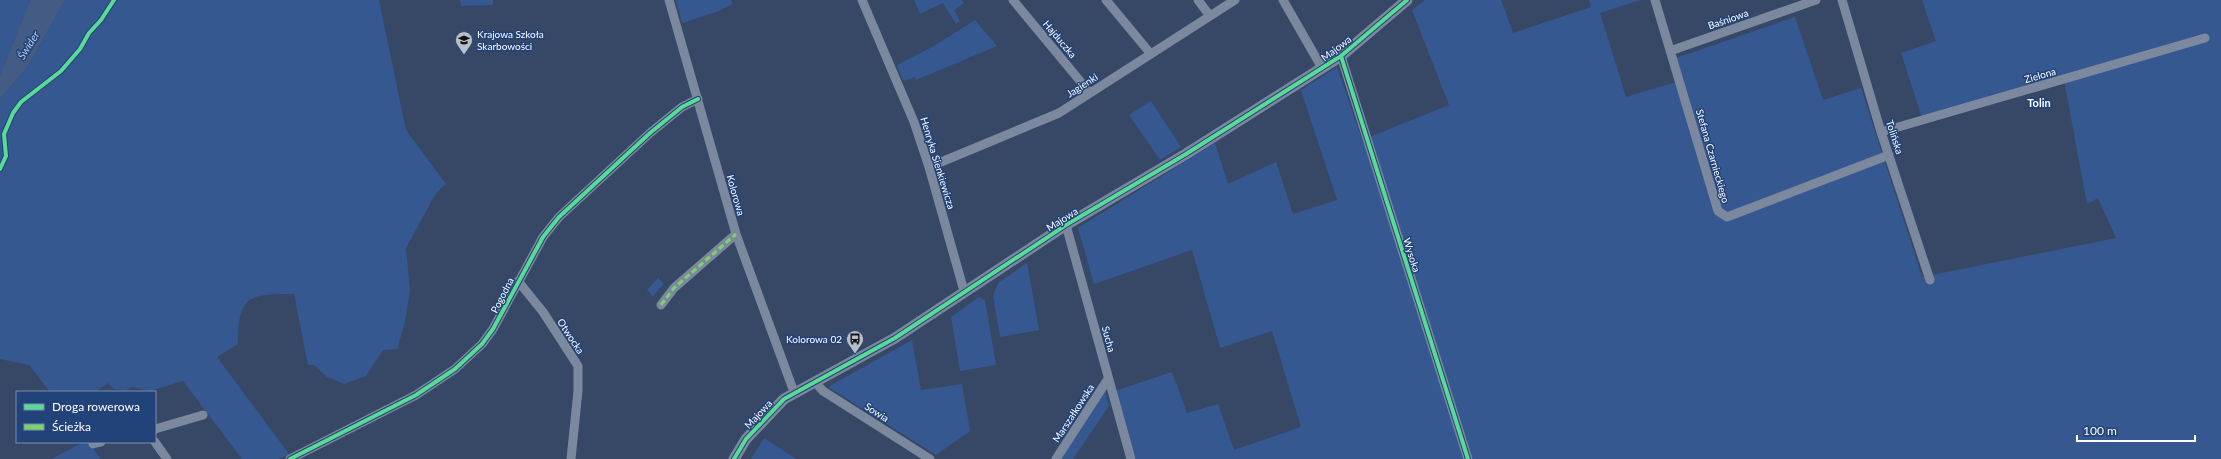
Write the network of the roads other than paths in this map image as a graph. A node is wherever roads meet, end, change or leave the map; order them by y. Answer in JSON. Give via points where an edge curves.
{"nodes":[{"id":1,"x":669,"y":0,"type":"edge"},
{"id":2,"x":862,"y":0,"type":"edge"},
{"id":3,"x":1013,"y":0,"type":"edge"},
{"id":4,"x":1106,"y":0,"type":"edge"},
{"id":5,"x":1198,"y":0,"type":"edge"},
{"id":6,"x":1236,"y":0,"type":"edge"},
{"id":7,"x":1283,"y":0,"type":"edge"},
{"id":8,"x":1407,"y":0,"type":"edge"},
{"id":9,"x":1655,"y":0,"type":"edge"},
{"id":10,"x":1816,"y":0,"type":"edge"},
{"id":11,"x":1842,"y":0,"type":"edge"},
{"id":12,"x":1210,"y":16,"type":"junction"},
{"id":13,"x":2205,"y":38,"type":"dead end"},
{"id":14,"x":1670,"y":51,"type":"junction"},
{"id":15,"x":1150,"y":53,"type":"junction"},
{"id":16,"x":1341,"y":56,"type":"junction"},
{"id":17,"x":1322,"y":68,"type":"junction"},
{"id":18,"x":1090,"y":93,"type":"junction"},
{"id":19,"x":698,"y":99,"type":"junction"},
{"id":20,"x":1881,"y":132,"type":"junction"},
{"id":21,"x":1889,"y":155,"type":"junction"},
{"id":22,"x":929,"y":167,"type":"junction"},
{"id":23,"x":1066,"y":225,"type":"junction"},
{"id":24,"x":736,"y":234,"type":"junction"},
{"id":25,"x":1930,"y":280,"type":"dead end"},
{"id":26,"x":518,"y":281,"type":"junction"},
{"id":27,"x":964,"y":292,"type":"junction"},
{"id":28,"x":661,"y":305,"type":"dead end"},
{"id":29,"x":1108,"y":378,"type":"junction"},
{"id":30,"x":815,"y":382,"type":"junction"},
{"id":31,"x":794,"y":392,"type":"junction"},
{"id":32,"x":203,"y":415,"type":"dead end"},
{"id":33,"x":156,"y":429,"type":"edge"},
{"id":34,"x":156,"y":443,"type":"edge"},
{"id":35,"x":167,"y":459,"type":"edge"},
{"id":36,"x":290,"y":459,"type":"edge"},
{"id":37,"x":571,"y":459,"type":"edge"},
{"id":38,"x":734,"y":459,"type":"edge"},
{"id":39,"x":930,"y":459,"type":"edge"},
{"id":40,"x":1056,"y":459,"type":"edge"},
{"id":41,"x":1131,"y":459,"type":"edge"},
{"id":42,"x":1468,"y":459,"type":"edge"}],
"edges":[{"from":1,"to":19,"type":"street","name":"Kolorowa"},
{"from":2,"to":22,"type":"street","name":"Henryka Sienkiewicza","via":[[914,122]]},
{"from":3,"to":18,"type":"street","name":"Hajduczka"},
{"from":4,"to":15,"type":"street"},
{"from":5,"to":12,"type":"street"},
{"from":6,"to":12,"type":"street","name":"Jagienki"},
{"from":7,"to":17,"type":"street"},
{"from":8,"to":16,"type":"street","name":"Majowa"},
{"from":9,"to":14,"type":"street","name":"Stefana Czarnieckiego"},
{"from":10,"to":14,"type":"street","name":"Baśniowa"},
{"from":11,"to":20,"type":"street","name":"Tolińska"},
{"from":12,"to":15,"type":"street","name":"Jagienki"},
{"from":13,"to":20,"type":"street","name":"Zielona"},
{"from":14,"to":21,"type":"street","name":"Stefana Czarnieckiego","via":[[1718,211],[1727,217]]},
{"from":15,"to":18,"type":"street","name":"Jagienki"},
{"from":16,"to":17,"type":"street","name":"Majowa"},
{"from":16,"to":42,"type":"street","name":"Wysoka"},
{"from":17,"to":23,"type":"street","name":"Majowa","via":[[1186,154]]},
{"from":18,"to":22,"type":"street","name":"Jagienki","via":[[1059,113]]},
{"from":19,"to":24,"type":"street","name":"Kolorowa"},
{"from":19,"to":26,"type":"street","name":"Pogodna","via":[[682,107],[650,134],[559,218],[542,237]]},
{"from":20,"to":21,"type":"street","name":"Tolińska"},
{"from":21,"to":25,"type":"street","name":"Tolińska"},
{"from":22,"to":27,"type":"street","name":"Henryka Sienkiewicza"},
{"from":23,"to":27,"type":"street","name":"Majowa"},
{"from":23,"to":29,"type":"street","name":"Sucha"},
{"from":24,"to":28,"type":"street","via":[[674,288]]},
{"from":24,"to":31,"type":"street","name":"Kolorowa"},
{"from":26,"to":36,"type":"street","name":"Pogodna","via":[[493,330],[455,370],[416,395]]},
{"from":26,"to":37,"type":"street","name":"Otwocka","via":[[578,366]]},
{"from":27,"to":30,"type":"street","name":"Majowa","via":[[895,338]]},
{"from":29,"to":40,"type":"street","name":"Marszałkowska"},
{"from":29,"to":41,"type":"street","name":"Sucha"},
{"from":30,"to":31,"type":"street","name":"Majowa"},
{"from":30,"to":39,"type":"street","name":"Sowia","via":[[823,391]]},
{"from":31,"to":38,"type":"street","name":"Majowa","via":[[774,408],[746,439]]},
{"from":32,"to":33,"type":"street"},
{"from":34,"to":35,"type":"street"}]}
